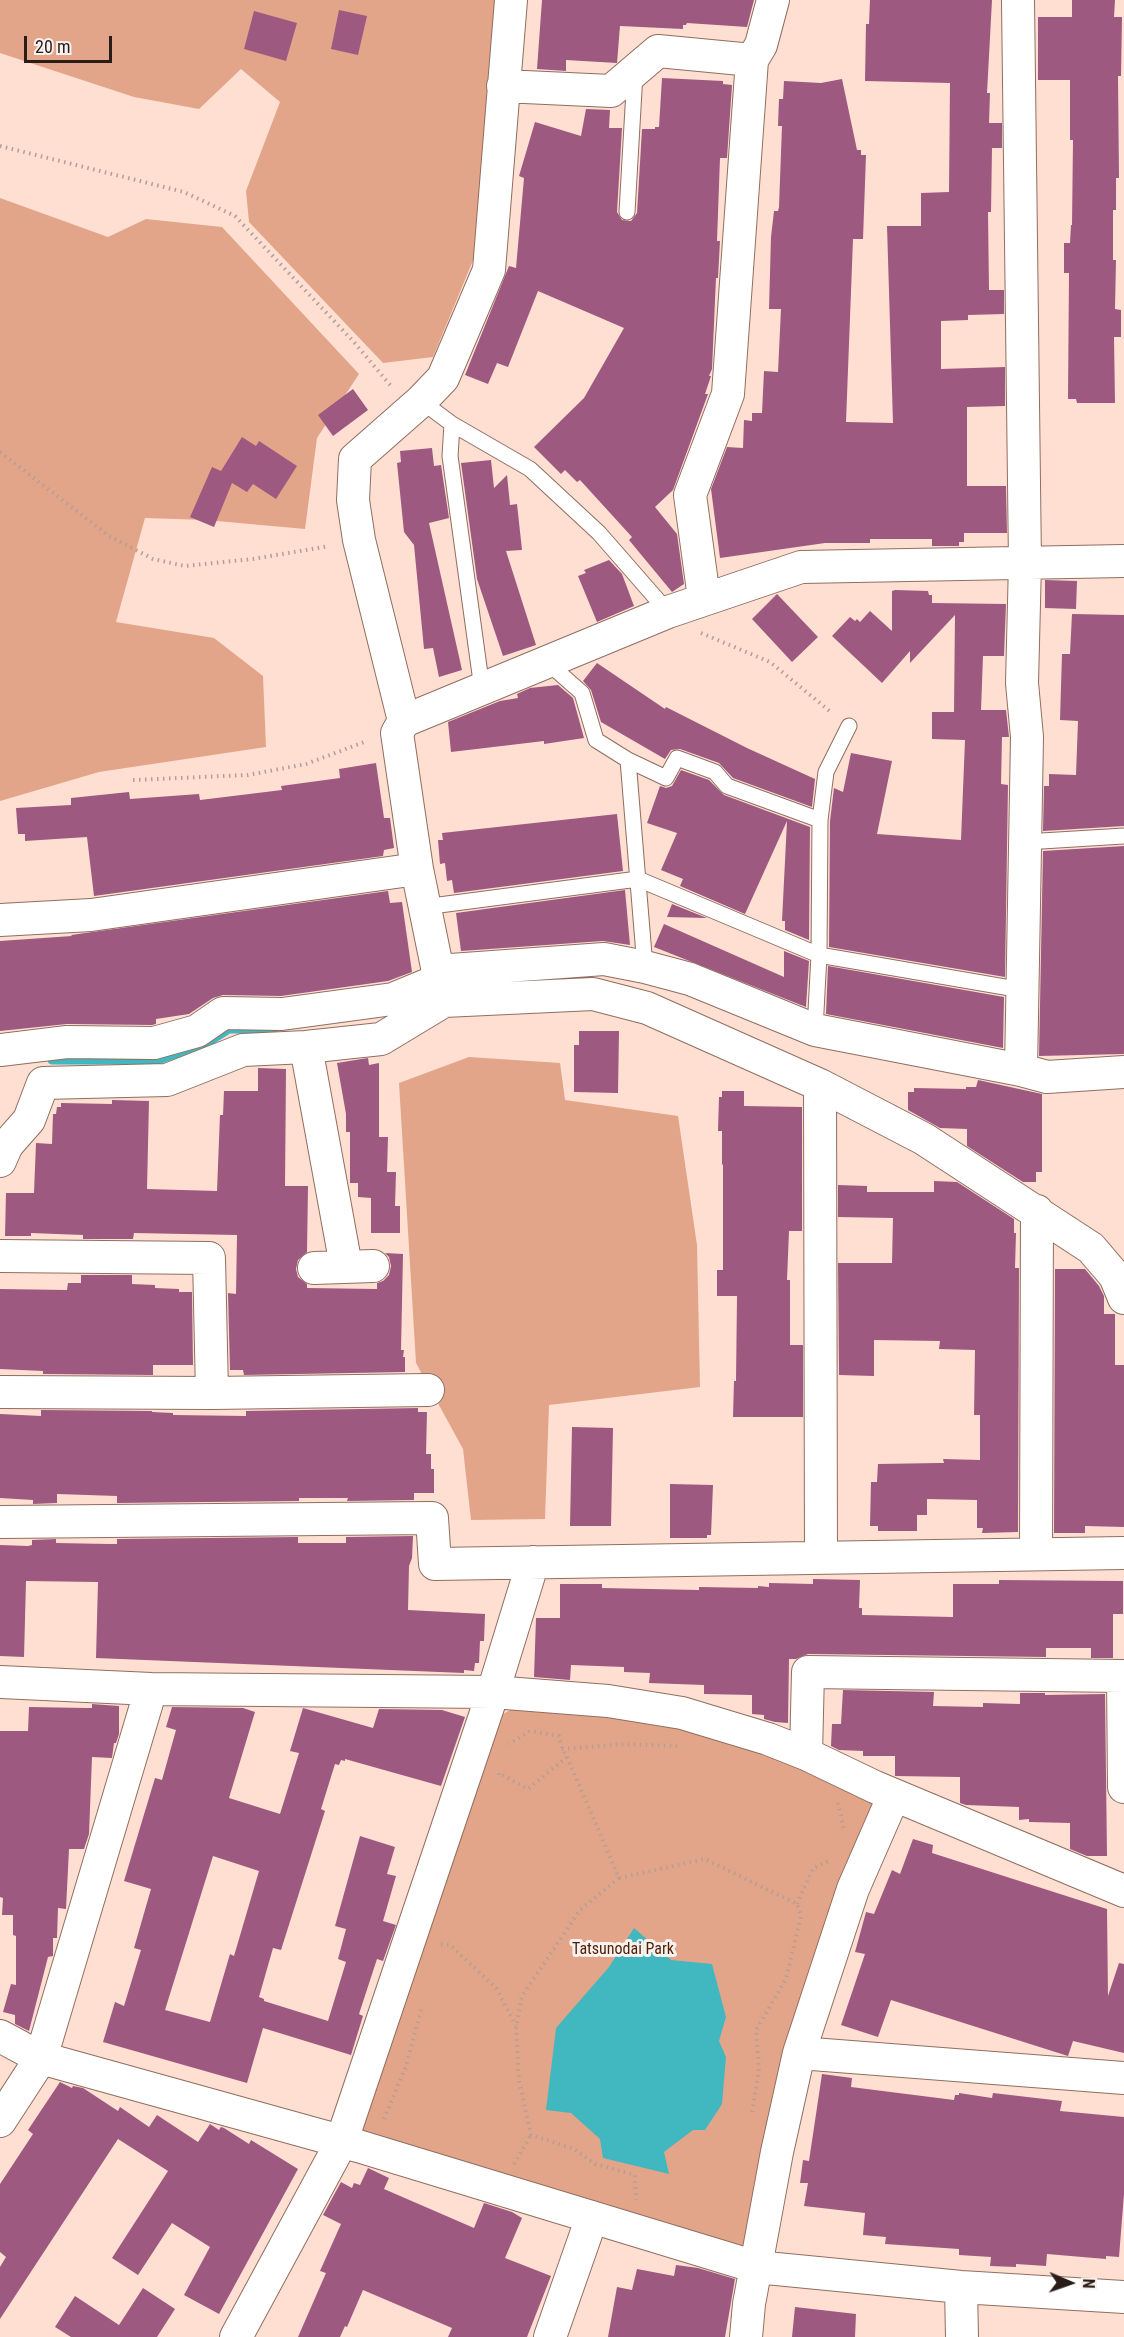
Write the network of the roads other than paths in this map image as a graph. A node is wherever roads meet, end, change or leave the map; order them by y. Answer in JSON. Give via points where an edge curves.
{"nodes":[{"id":1,"x":511,"y":0,"type":"edge"},
{"id":2,"x":773,"y":0,"type":"edge"},
{"id":3,"x":1018,"y":0,"type":"edge"},
{"id":4,"x":752,"y":60,"type":"junction"},
{"id":5,"x":635,"y":70,"type":"junction"},
{"id":6,"x":503,"y":86,"type":"junction"},
{"id":7,"x":627,"y":212,"type":"dead end"},
{"id":8,"x":416,"y":405,"type":"junction"},
{"id":9,"x":452,"y":424,"type":"junction"},
{"id":10,"x":1124,"y":561,"type":"edge"},
{"id":11,"x":1025,"y":563,"type":"junction"},
{"id":12,"x":704,"y":598,"type":"junction"},
{"id":13,"x":668,"y":612,"type":"junction"},
{"id":14,"x":547,"y":662,"type":"junction"},
{"id":15,"x":482,"y":689,"type":"junction"},
{"id":16,"x":849,"y":726,"type":"road end"},
{"id":17,"x":401,"y":727,"type":"junction"},
{"id":18,"x":628,"y":760,"type":"junction"},
{"id":19,"x":820,"y":820,"type":"junction"},
{"id":20,"x":1124,"y":836,"type":"edge"},
{"id":21,"x":1025,"y":842,"type":"junction"},
{"id":22,"x":417,"y":870,"type":"junction"},
{"id":23,"x":638,"y":879,"type":"junction"},
{"id":24,"x":424,"y":907,"type":"junction"},
{"id":25,"x":0,"y":920,"type":"edge"},
{"id":26,"x":819,"y":955,"type":"junction"},
{"id":27,"x":645,"y":967,"type":"junction"},
{"id":28,"x":440,"y":984,"type":"junction"},
{"id":29,"x":1022,"y":990,"type":"junction"},
{"id":30,"x":815,"y":1030,"type":"junction"},
{"id":31,"x":306,"y":1047,"type":"junction"},
{"id":32,"x":0,"y":1050,"type":"edge"},
{"id":33,"x":1021,"y":1070,"type":"junction"},
{"id":34,"x":1124,"y":1072,"type":"edge"},
{"id":35,"x":820,"y":1086,"type":"junction"},
{"id":36,"x":0,"y":1161,"type":"edge"},
{"id":37,"x":1036,"y":1211,"type":"junction"},
{"id":38,"x":0,"y":1256,"type":"edge"},
{"id":39,"x":314,"y":1268,"type":"dead end"},
{"id":40,"x":1124,"y":1298,"type":"edge"},
{"id":41,"x":428,"y":1390,"type":"dead end"},
{"id":42,"x":0,"y":1392,"type":"edge"},
{"id":43,"x":212,"y":1393,"type":"junction"},
{"id":44,"x":0,"y":1522,"type":"edge"},
{"id":45,"x":1124,"y":1553,"type":"edge"},
{"id":46,"x":1036,"y":1554,"type":"junction"},
{"id":47,"x":822,"y":1558,"type":"junction"},
{"id":48,"x":533,"y":1562,"type":"junction"},
{"id":49,"x":0,"y":1682,"type":"edge"},
{"id":50,"x":151,"y":1689,"type":"junction"},
{"id":51,"x":493,"y":1692,"type":"junction"},
{"id":52,"x":806,"y":1754,"type":"junction"},
{"id":53,"x":1124,"y":1787,"type":"edge"},
{"id":54,"x":894,"y":1795,"type":"junction"},
{"id":55,"x":1124,"y":1890,"type":"edge"},
{"id":56,"x":0,"y":2036,"type":"edge"},
{"id":57,"x":799,"y":2053,"type":"junction"},
{"id":58,"x":41,"y":2058,"type":"junction"},
{"id":59,"x":1124,"y":2079,"type":"edge"},
{"id":60,"x":0,"y":2121,"type":"edge"},
{"id":61,"x":341,"y":2143,"type":"junction"},
{"id":62,"x":592,"y":2217,"type":"junction"},
{"id":63,"x":756,"y":2267,"type":"junction"},
{"id":64,"x":961,"y":2287,"type":"junction"},
{"id":65,"x":1124,"y":2297,"type":"edge"},
{"id":66,"x":236,"y":2337,"type":"edge"},
{"id":67,"x":550,"y":2337,"type":"edge"},
{"id":68,"x":746,"y":2337,"type":"edge"},
{"id":69,"x":962,"y":2337,"type":"edge"}],
"edges":[{"from":1,"to":6,"type":"street"},
{"from":2,"to":4,"type":"street","via":[[761,45]]},
{"from":3,"to":11,"type":"street"},
{"from":4,"to":5,"type":"street","via":[[658,51]]},
{"from":4,"to":12,"type":"street","via":[[728,394],[690,495]]},
{"from":5,"to":6,"type":"street","via":[[610,91]]},
{"from":5,"to":7,"type":"lane"},
{"from":6,"to":8,"type":"street","via":[[489,270],[443,378]]},
{"from":8,"to":9,"type":"lane"},
{"from":8,"to":17,"type":"street","via":[[355,459],[353,500]]},
{"from":9,"to":13,"type":"lane","via":[[530,469],[600,533]]},
{"from":9,"to":15,"type":"lane","via":[[450,456]]},
{"from":10,"to":11,"type":"street"},
{"from":11,"to":12,"type":"street","via":[[801,567]]},
{"from":11,"to":21,"type":"street","via":[[1022,683],[1027,737]]},
{"from":12,"to":13,"type":"street"},
{"from":13,"to":14,"type":"street"},
{"from":14,"to":15,"type":"street"},
{"from":14,"to":18,"type":"lane","via":[[582,693],[596,740]]},
{"from":15,"to":17,"type":"street"},
{"from":16,"to":19,"type":"lane","via":[[826,772]]},
{"from":17,"to":22,"type":"street"},
{"from":18,"to":19,"type":"lane","via":[[666,778],[677,758],[715,772],[728,786]]},
{"from":18,"to":23,"type":"lane"},
{"from":19,"to":26,"type":"lane"},
{"from":20,"to":21,"type":"lane"},
{"from":21,"to":29,"type":"street"},
{"from":22,"to":24,"type":"street"},
{"from":22,"to":25,"type":"street","via":[[91,915]]},
{"from":23,"to":24,"type":"lane"},
{"from":23,"to":26,"type":"lane"},
{"from":23,"to":27,"type":"lane"},
{"from":24,"to":28,"type":"street"},
{"from":26,"to":29,"type":"lane"},
{"from":26,"to":30,"type":"lane"},
{"from":27,"to":28,"type":"street","via":[[604,959]]},
{"from":27,"to":30,"type":"street","via":[[690,979]]},
{"from":28,"to":31,"type":"street","via":[[381,1039]]},
{"from":28,"to":32,"type":"street","via":[[393,999],[282,1014],[223,1013],[197,1031],[154,1043],[67,1042]]},
{"from":28,"to":35,"type":"street","via":[[593,994],[647,1008]]},
{"from":29,"to":33,"type":"street"},
{"from":30,"to":33,"type":"street"},
{"from":31,"to":36,"type":"street","via":[[243,1050],[167,1080],[43,1083],[29,1120],[7,1145]]},
{"from":31,"to":39,"type":"street","via":[[360,1266]]},
{"from":33,"to":34,"type":"street","via":[[1047,1077]]},
{"from":35,"to":37,"type":"street","via":[[924,1139]]},
{"from":35,"to":47,"type":"street"},
{"from":37,"to":40,"type":"street","via":[[1091,1248],[1115,1276]]},
{"from":37,"to":46,"type":"street"},
{"from":38,"to":43,"type":"street","via":[[209,1258]]},
{"from":41,"to":43,"type":"street"},
{"from":42,"to":43,"type":"street"},
{"from":44,"to":48,"type":"street","via":[[432,1518],[435,1564]]},
{"from":45,"to":46,"type":"street"},
{"from":46,"to":47,"type":"street"},
{"from":47,"to":48,"type":"street"},
{"from":48,"to":51,"type":"street"},
{"from":49,"to":50,"type":"street"},
{"from":50,"to":51,"type":"street"},
{"from":50,"to":58,"type":"street"},
{"from":51,"to":52,"type":"street","via":[[608,1701],[682,1713]]},
{"from":51,"to":61,"type":"street"},
{"from":52,"to":53,"type":"street","via":[[808,1672],[1123,1676]]},
{"from":52,"to":54,"type":"street"},
{"from":54,"to":55,"type":"street"},
{"from":54,"to":57,"type":"street","via":[[853,1889]]},
{"from":56,"to":58,"type":"street"},
{"from":57,"to":59,"type":"street"},
{"from":57,"to":63,"type":"street"},
{"from":58,"to":60,"type":"street"},
{"from":58,"to":61,"type":"street"},
{"from":61,"to":62,"type":"street"},
{"from":61,"to":66,"type":"street"},
{"from":62,"to":63,"type":"street"},
{"from":62,"to":67,"type":"street"},
{"from":63,"to":64,"type":"street"},
{"from":63,"to":68,"type":"street"},
{"from":64,"to":65,"type":"street"},
{"from":64,"to":69,"type":"street"}]}
